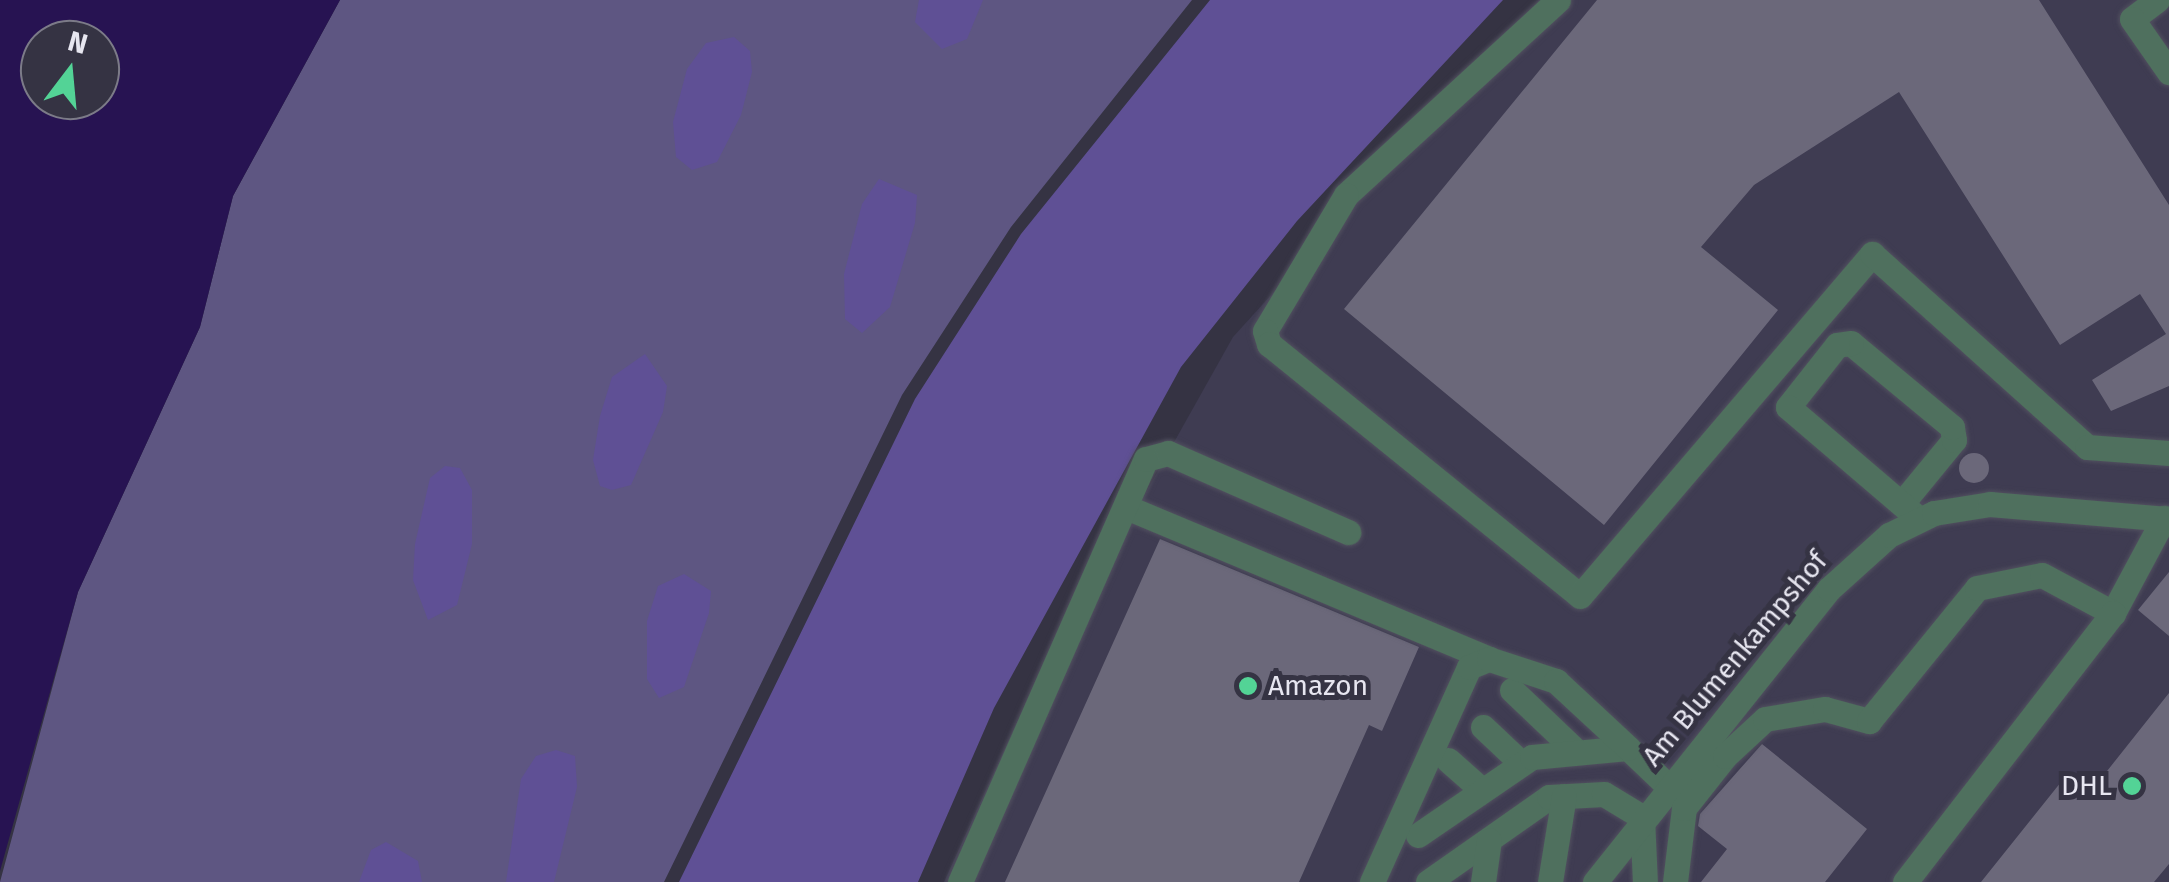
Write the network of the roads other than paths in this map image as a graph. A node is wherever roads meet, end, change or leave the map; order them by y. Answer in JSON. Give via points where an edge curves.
{"nodes":[{"id":1,"x":1558,"y":0,"type":"edge"},
{"id":2,"x":2156,"y":0,"type":"edge"},
{"id":3,"x":2169,"y":72,"type":"edge"},
{"id":4,"x":2169,"y":453,"type":"edge"},
{"id":5,"x":1126,"y":507,"type":"junction"},
{"id":6,"x":1911,"y":510,"type":"junction"},
{"id":7,"x":2167,"y":519,"type":"edge"},
{"id":8,"x":1348,"y":532,"type":"dead end"},
{"id":9,"x":2143,"y":561,"type":"junction"},
{"id":10,"x":2087,"y":599,"type":"junction"},
{"id":11,"x":2113,"y":613,"type":"junction"},
{"id":12,"x":1489,"y":659,"type":"junction"},
{"id":13,"x":1512,"y":690,"type":"dead end"},
{"id":14,"x":1483,"y":727,"type":"dead end"},
{"id":15,"x":1628,"y":748,"type":"junction"},
{"id":16,"x":1575,"y":750,"type":"junction"},
{"id":17,"x":1448,"y":760,"type":"dead end"},
{"id":18,"x":1520,"y":762,"type":"junction"},
{"id":19,"x":1668,"y":786,"type":"junction"},
{"id":20,"x":1482,"y":790,"type":"junction"},
{"id":21,"x":1564,"y":796,"type":"junction"},
{"id":22,"x":1642,"y":817,"type":"junction"},
{"id":23,"x":1418,"y":835,"type":"dead end"},
{"id":24,"x":1488,"y":840,"type":"junction"},
{"id":25,"x":1599,"y":873,"type":"edge"},
{"id":26,"x":960,"y":882,"type":"edge"},
{"id":27,"x":1372,"y":882,"type":"edge"},
{"id":28,"x":1428,"y":882,"type":"edge"},
{"id":29,"x":1482,"y":882,"type":"edge"},
{"id":30,"x":1550,"y":882,"type":"edge"},
{"id":31,"x":1645,"y":882,"type":"edge"},
{"id":32,"x":1675,"y":882,"type":"edge"},
{"id":33,"x":1905,"y":882,"type":"edge"}],
"edges":[{"from":1,"to":4,"type":"street","via":[[1346,195],[1265,331],[1269,344],[1580,596],[1872,254],[2087,447]]},
{"from":2,"to":3,"type":"street","via":[[2132,19]]},
{"from":5,"to":8,"type":"street","via":[[1146,459],[1168,454]]},
{"from":5,"to":12,"type":"street"},
{"from":5,"to":26,"type":"street"},
{"from":6,"to":6,"type":"street","via":[[1788,407],[1837,345],[1851,343],[1952,428],[1954,440]]},
{"from":6,"to":7,"type":"street","name":"Am Blumenkampshof","via":[[1990,504]]},
{"from":6,"to":19,"type":"street","name":"Am Blumenkampshof","via":[[1838,578]]},
{"from":7,"to":9,"type":"street"},
{"from":9,"to":10,"type":"street"},
{"from":9,"to":11,"type":"street"},
{"from":10,"to":11,"type":"street"},
{"from":10,"to":32,"type":"street","via":[[2042,575],[1977,588],[1870,720],[1824,709],[1765,719],[1684,808]]},
{"from":11,"to":33,"type":"street"},
{"from":12,"to":15,"type":"street","via":[[1556,681]]},
{"from":12,"to":27,"type":"street","via":[[1469,667]]},
{"from":13,"to":16,"type":"street"},
{"from":14,"to":18,"type":"street"},
{"from":15,"to":16,"type":"street"},
{"from":15,"to":19,"type":"street"},
{"from":16,"to":18,"type":"street"},
{"from":17,"to":20,"type":"street"},
{"from":18,"to":20,"type":"street"},
{"from":19,"to":22,"type":"street","name":"Am Blumenkampshof"},
{"from":20,"to":23,"type":"street"},
{"from":21,"to":22,"type":"street","via":[[1604,794]]},
{"from":21,"to":24,"type":"street"},
{"from":21,"to":30,"type":"street"},
{"from":22,"to":25,"type":"street","name":"Am Blumenkampshof"},
{"from":22,"to":31,"type":"street"},
{"from":24,"to":28,"type":"street"},
{"from":24,"to":29,"type":"street"}]}
